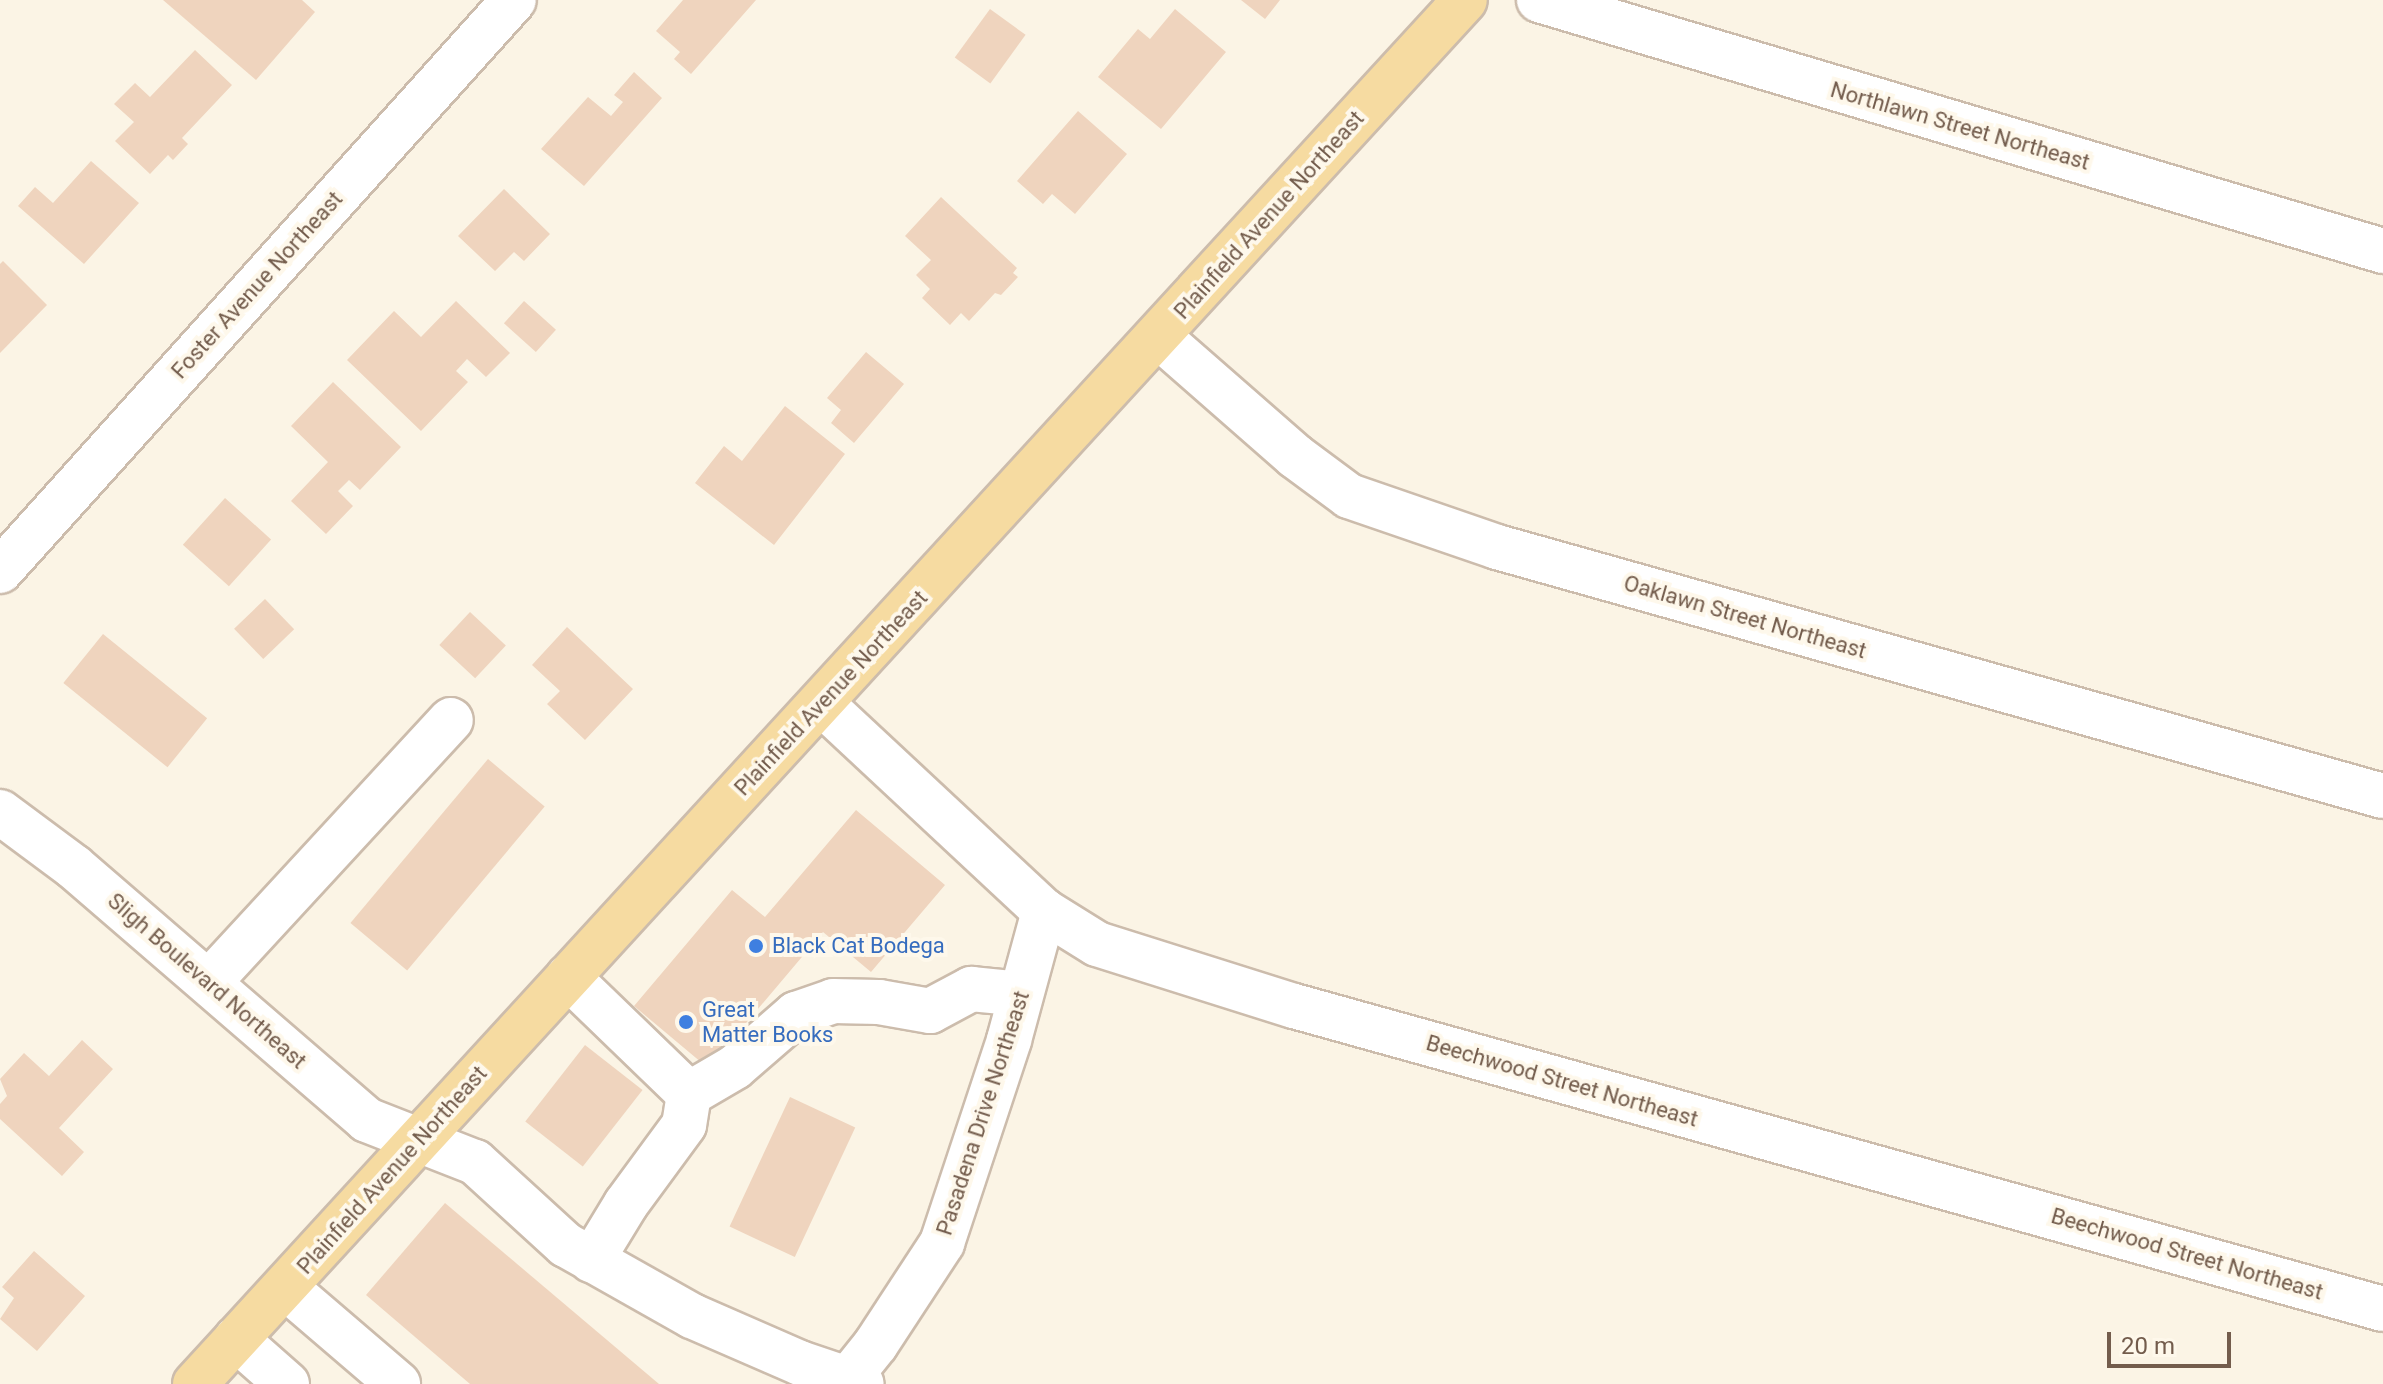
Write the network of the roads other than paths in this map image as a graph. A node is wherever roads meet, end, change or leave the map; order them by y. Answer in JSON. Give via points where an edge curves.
{"nodes":[{"id":1,"x":514,"y":0,"type":"edge"},
{"id":2,"x":1465,"y":0,"type":"edge"},
{"id":3,"x":1539,"y":0,"type":"edge"},
{"id":4,"x":2383,"y":251,"type":"edge"},
{"id":5,"x":1158,"y":336,"type":"junction"},
{"id":6,"x":0,"y":571,"type":"edge"},
{"id":7,"x":821,"y":703,"type":"junction"},
{"id":8,"x":451,"y":720,"type":"dead end"},
{"id":9,"x":2383,"y":796,"type":"edge"},
{"id":10,"x":0,"y":812,"type":"edge"},
{"id":11,"x":1044,"y":911,"type":"junction"},
{"id":12,"x":568,"y":977,"type":"junction"},
{"id":13,"x":210,"y":981,"type":"junction"},
{"id":14,"x":1021,"y":994,"type":"junction"},
{"id":15,"x":689,"y":1094,"type":"junction"},
{"id":16,"x":418,"y":1140,"type":"junction"},
{"id":17,"x":592,"y":1260,"type":"junction"},
{"id":18,"x":285,"y":1287,"type":"junction"},
{"id":19,"x":2383,"y":1309,"type":"edge"},
{"id":20,"x":236,"y":1339,"type":"junction"},
{"id":21,"x":851,"y":1383,"type":"edge"},
{"id":22,"x":195,"y":1384,"type":"edge"},
{"id":23,"x":287,"y":1384,"type":"edge"},
{"id":24,"x":398,"y":1384,"type":"edge"}],
"edges":[{"from":1,"to":6,"type":"street","name":"Foster Avenue Northeast"},
{"from":2,"to":5,"type":"main road","name":"Plainfield Avenue Northeast"},
{"from":3,"to":4,"type":"street","name":"Northlawn Street Northeast"},
{"from":5,"to":7,"type":"main road","name":"Plainfield Avenue Northeast"},
{"from":5,"to":9,"type":"street","name":"Oaklawn Street Northeast","via":[[1295,456],[1349,496],[1497,547]]},
{"from":7,"to":11,"type":"street","name":"Beechwood Street Northeast"},
{"from":7,"to":12,"type":"main road","name":"Plainfield Avenue Northeast"},
{"from":8,"to":13,"type":"street"},
{"from":10,"to":13,"type":"street","name":"Sligh Boulevard Northeast"},
{"from":11,"to":14,"type":"street","name":"Pasadena Drive Northeast"},
{"from":11,"to":19,"type":"street","name":"Beechwood Street Northeast","via":[[1097,944],[1294,1006]]},
{"from":12,"to":15,"type":"street"},
{"from":12,"to":16,"type":"main road","name":"Plainfield Avenue Northeast"},
{"from":13,"to":16,"type":"street","name":"Sligh Boulevard Northeast","via":[[367,1120]]},
{"from":14,"to":15,"type":"street","via":[[971,989],[930,1011],[833,1001],[796,1014],[735,1067]]},
{"from":14,"to":21,"type":"street","name":"Pasadena Drive Northeast","via":[[942,1243]]},
{"from":15,"to":17,"type":"street","via":[[678,1134]]},
{"from":16,"to":17,"type":"street","name":"Sligh Boulevard Northeast","via":[[475,1162],[566,1245]]},
{"from":16,"to":18,"type":"main road","name":"Plainfield Avenue Northeast"},
{"from":17,"to":21,"type":"street","name":"Sligh Boulevard Northeast","via":[[692,1316]]},
{"from":18,"to":20,"type":"main road","name":"Plainfield Avenue Northeast"},
{"from":18,"to":24,"type":"street"},
{"from":20,"to":22,"type":"main road","name":"Plainfield Avenue Northeast"},
{"from":20,"to":23,"type":"street"}]}
